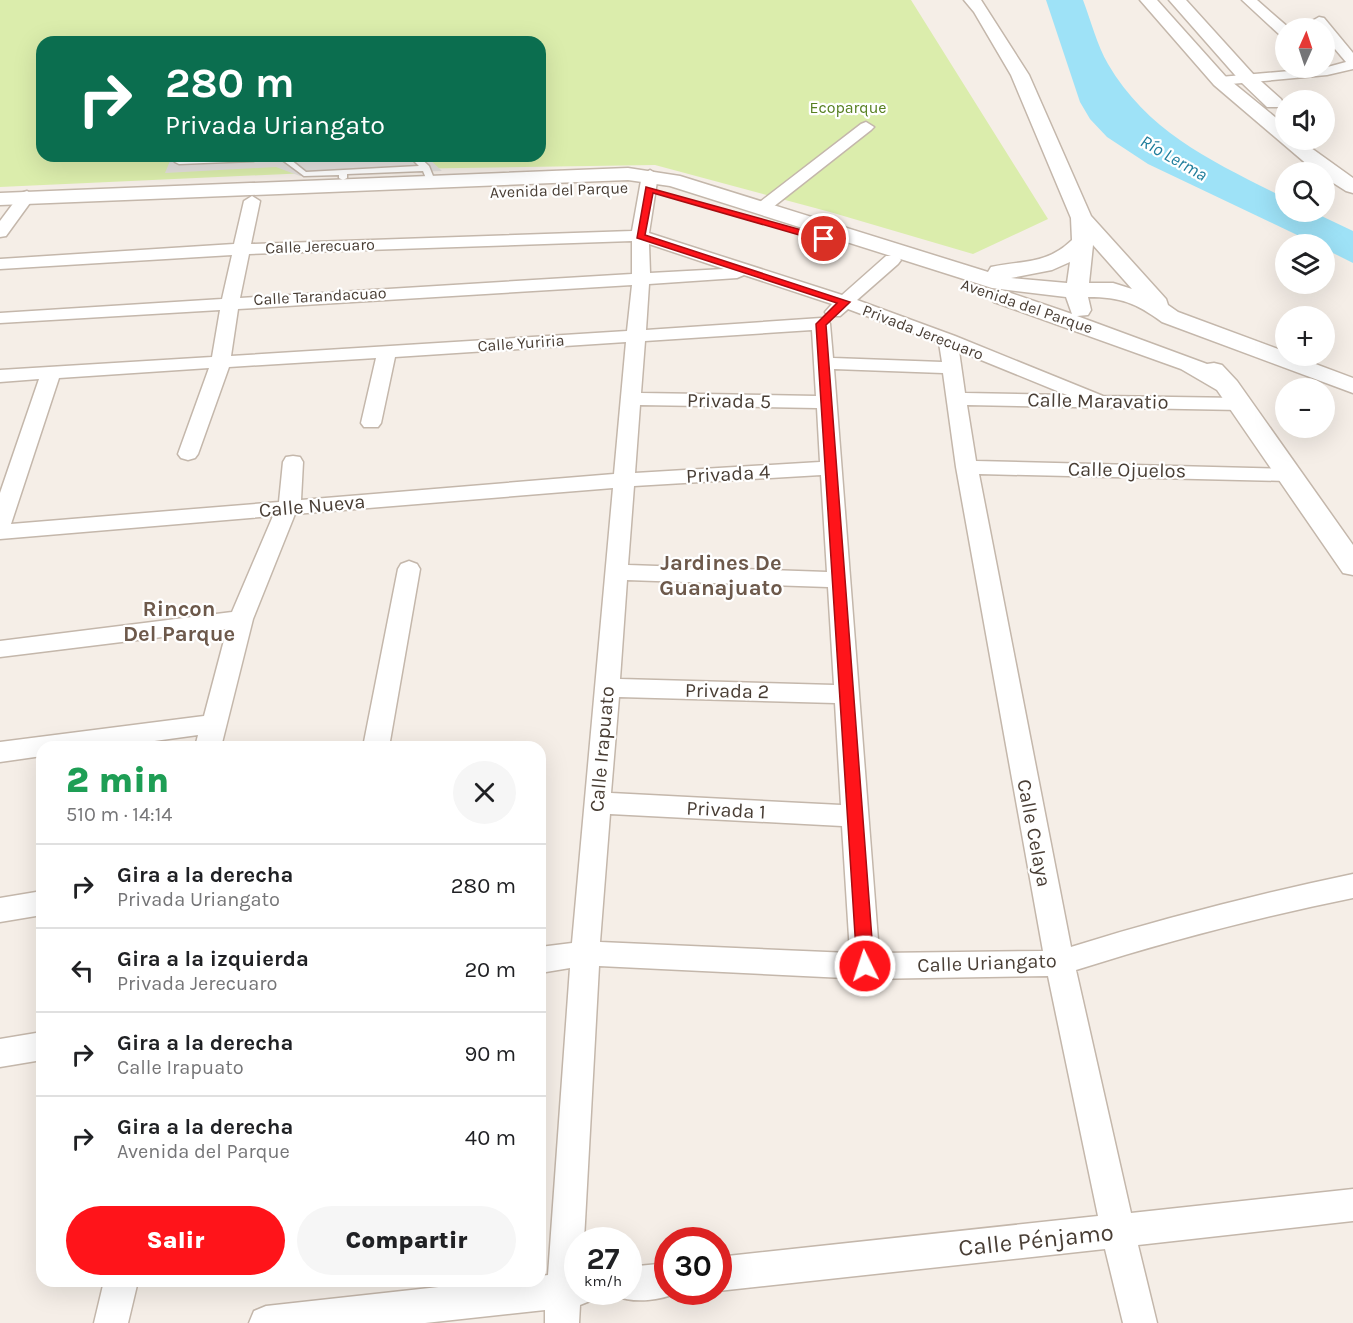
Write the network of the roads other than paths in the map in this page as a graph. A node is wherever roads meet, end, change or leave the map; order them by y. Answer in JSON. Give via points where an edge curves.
{"nodes":[{"id":1,"x":972,"y":0,"type":"edge"},
{"id":2,"x":1148,"y":0,"type":"edge"},
{"id":3,"x":1177,"y":0,"type":"edge"},
{"id":4,"x":1249,"y":0,"type":"edge"},
{"id":5,"x":1275,"y":23,"type":"edge"},
{"id":6,"x":1335,"y":42,"type":"edge"},
{"id":7,"x":1353,"y":64,"type":"edge"},
{"id":8,"x":1335,"y":67,"type":"edge"},
{"id":9,"x":1275,"y":75,"type":"edge"},
{"id":10,"x":1248,"y":79,"type":"junction"},
{"id":11,"x":1220,"y":81,"type":"junction"},
{"id":12,"x":1275,"y":103,"type":"edge"},
{"id":13,"x":866,"y":127,"type":"dead end"},
{"id":14,"x":1275,"y":127,"type":"edge"},
{"id":15,"x":1301,"y":150,"type":"edge"},
{"id":16,"x":1326,"y":150,"type":"edge"},
{"id":17,"x":289,"y":162,"type":"edge"},
{"id":18,"x":418,"y":162,"type":"edge"},
{"id":19,"x":1353,"y":172,"type":"edge"},
{"id":20,"x":429,"y":174,"type":"junction"},
{"id":21,"x":343,"y":178,"type":"junction"},
{"id":22,"x":650,"y":182,"type":"junction"},
{"id":23,"x":1353,"y":187,"type":"edge"},
{"id":24,"x":252,"y":201,"type":"junction"},
{"id":25,"x":11,"y":205,"type":"edge"},
{"id":26,"x":762,"y":208,"type":"junction"},
{"id":27,"x":1082,"y":230,"type":"junction"},
{"id":28,"x":0,"y":232,"type":"edge"},
{"id":29,"x":640,"y":236,"type":"junction"},
{"id":30,"x":242,"y":249,"type":"junction"},
{"id":31,"x":892,"y":260,"type":"junction"},
{"id":32,"x":0,"y":264,"type":"edge"},
{"id":33,"x":961,"y":270,"type":"junction"},
{"id":34,"x":751,"y":272,"type":"junction"},
{"id":35,"x":641,"y":278,"type":"junction"},
{"id":36,"x":1078,"y":290,"type":"junction"},
{"id":37,"x":230,"y":302,"type":"junction"},
{"id":38,"x":845,"y":302,"type":"junction"},
{"id":39,"x":1170,"y":317,"type":"junction"},
{"id":40,"x":0,"y":318,"type":"edge"},
{"id":41,"x":821,"y":324,"type":"junction"},
{"id":42,"x":1096,"y":329,"type":"junction"},
{"id":43,"x":637,"y":336,"type":"junction"},
{"id":44,"x":948,"y":340,"type":"junction"},
{"id":45,"x":387,"y":351,"type":"junction"},
{"id":46,"x":221,"y":362,"type":"junction"},
{"id":47,"x":824,"y":363,"type":"junction"},
{"id":48,"x":952,"y":368,"type":"junction"},
{"id":49,"x":51,"y":373,"type":"junction"},
{"id":50,"x":0,"y":376,"type":"edge"},
{"id":51,"x":1353,"y":386,"type":"edge"},
{"id":52,"x":1234,"y":395,"type":"junction"},
{"id":53,"x":632,"y":399,"type":"junction"},
{"id":54,"x":956,"y":399,"type":"junction"},
{"id":55,"x":826,"y":402,"type":"junction"},
{"id":56,"x":1101,"y":402,"type":"junction"},
{"id":57,"x":371,"y":423,"type":"dead end"},
{"id":58,"x":188,"y":454,"type":"dead end"},
{"id":59,"x":293,"y":462,"type":"dead end"},
{"id":60,"x":966,"y":467,"type":"junction"},
{"id":61,"x":831,"y":468,"type":"junction"},
{"id":62,"x":1288,"y":474,"type":"junction"},
{"id":63,"x":625,"y":480,"type":"junction"},
{"id":64,"x":288,"y":508,"type":"junction"},
{"id":65,"x":0,"y":525,"type":"edge"},
{"id":66,"x":0,"y":532,"type":"edge"},
{"id":67,"x":1353,"y":566,"type":"edge"},
{"id":68,"x":409,"y":569,"type":"dead end"},
{"id":69,"x":617,"y":572,"type":"junction"},
{"id":70,"x":839,"y":580,"type":"junction"},
{"id":71,"x":241,"y":620,"type":"junction"},
{"id":72,"x":0,"y":649,"type":"edge"},
{"id":73,"x":607,"y":688,"type":"junction"},
{"id":74,"x":847,"y":694,"type":"junction"},
{"id":75,"x":211,"y":735,"type":"edge"},
{"id":76,"x":137,"y":741,"type":"edge"},
{"id":77,"x":377,"y":741,"type":"edge"},
{"id":78,"x":36,"y":749,"type":"edge"},
{"id":79,"x":0,"y":752,"type":"edge"},
{"id":80,"x":598,"y":804,"type":"junction"},
{"id":81,"x":855,"y":816,"type":"junction"},
{"id":82,"x":1353,"y":886,"type":"edge"},
{"id":83,"x":36,"y":904,"type":"edge"},
{"id":84,"x":0,"y":910,"type":"edge"},
{"id":85,"x":585,"y":953,"type":"junction"},
{"id":86,"x":546,"y":959,"type":"edge"},
{"id":87,"x":1059,"y":963,"type":"junction"},
{"id":88,"x":865,"y":966,"type":"junction"},
{"id":89,"x":36,"y":1047,"type":"edge"},
{"id":90,"x":0,"y":1053,"type":"edge"},
{"id":91,"x":1353,"y":1205,"type":"edge"},
{"id":92,"x":572,"y":1227,"type":"edge"},
{"id":93,"x":1117,"y":1231,"type":"junction"},
{"id":94,"x":732,"y":1272,"type":"edge"},
{"id":95,"x":120,"y":1287,"type":"edge"},
{"id":96,"x":564,"y":1301,"type":"edge"},
{"id":97,"x":111,"y":1323,"type":"edge"},
{"id":98,"x":266,"y":1323,"type":"edge"},
{"id":99,"x":1140,"y":1323,"type":"edge"}],
"edges":[{"from":1,"to":27,"type":"street","via":[[1020,75]]},
{"from":2,"to":11,"type":"street"},
{"from":3,"to":10,"type":"street"},
{"from":4,"to":5,"type":"street"},
{"from":6,"to":7,"type":"street"},
{"from":7,"to":8,"type":"street"},
{"from":9,"to":10,"type":"street"},
{"from":10,"to":11,"type":"street"},
{"from":10,"to":12,"type":"street"},
{"from":11,"to":14,"type":"street"},
{"from":13,"to":26,"type":"street"},
{"from":15,"to":23,"type":"street"},
{"from":16,"to":19,"type":"street"},
{"from":17,"to":21,"type":"lane","via":[[304,174]]},
{"from":18,"to":20,"type":"lane"},
{"from":20,"to":21,"type":"street","name":"Avenida del Parque"},
{"from":20,"to":22,"type":"street","name":"Avenida del Parque","via":[[628,174]]},
{"from":21,"to":25,"type":"street","name":"Avenida del Parque"},
{"from":22,"to":24,"type":"street","name":"Avenida del Parque","via":[[612,188]]},
{"from":22,"to":26,"type":"street","name":"Avenida del Parque","via":[[673,180]]},
{"from":22,"to":29,"type":"street","name":"Calle Irapuato"},
{"from":22,"to":31,"type":"street","name":"Avenida del Parque"},
{"from":24,"to":25,"type":"street","name":"Avenida del Parque"},
{"from":24,"to":30,"type":"street"},
{"from":25,"to":28,"type":"street"},
{"from":26,"to":33,"type":"street","name":"Avenida del Parque"},
{"from":27,"to":33,"type":"street","via":[[1066,256],[1038,267],[1001,272]]},
{"from":27,"to":36,"type":"street"},
{"from":27,"to":39,"type":"street"},
{"from":29,"to":30,"type":"street","name":"Calle Jerecuaro"},
{"from":29,"to":34,"type":"street","name":"Privada Jerecuaro"},
{"from":29,"to":35,"type":"street","name":"Calle Irapuato"},
{"from":30,"to":32,"type":"street","name":"Calle Jerecuaro"},
{"from":30,"to":37,"type":"street"},
{"from":31,"to":38,"type":"street"},
{"from":31,"to":42,"type":"street","name":"Avenida del Parque"},
{"from":33,"to":36,"type":"street","name":"Avenida del Parque","via":[[1013,285]]},
{"from":34,"to":35,"type":"street","name":"Calle Tarandacuao"},
{"from":34,"to":38,"type":"street","name":"Privada Jerecuaro"},
{"from":35,"to":37,"type":"street","name":"Calle Tarandacuao"},
{"from":35,"to":43,"type":"street","name":"Calle Irapuato"},
{"from":36,"to":39,"type":"street","name":"Avenida del Parque","via":[[1130,294]]},
{"from":36,"to":42,"type":"street","via":[[1080,309]]},
{"from":37,"to":40,"type":"street","name":"Calle Tarandacuao"},
{"from":37,"to":46,"type":"street"},
{"from":38,"to":41,"type":"street"},
{"from":38,"to":44,"type":"street","name":"Privada Jerecuaro"},
{"from":39,"to":42,"type":"street","via":[[1144,328]]},
{"from":39,"to":51,"type":"street"},
{"from":39,"to":52,"type":"street"},
{"from":41,"to":43,"type":"street","name":"Calle Yuriria"},
{"from":41,"to":47,"type":"street"},
{"from":42,"to":52,"type":"street","name":"Avenida del Parque","via":[[1189,363]]},
{"from":43,"to":45,"type":"street","name":"Calle Yuriria"},
{"from":43,"to":53,"type":"street","name":"Calle Irapuato"},
{"from":44,"to":48,"type":"street","name":"Calle Celaya"},
{"from":44,"to":56,"type":"street","name":"Privada Jerecuaro"},
{"from":45,"to":46,"type":"street","name":"Calle Yuriria"},
{"from":45,"to":57,"type":"street"},
{"from":46,"to":49,"type":"street","name":"Calle Yuriria"},
{"from":46,"to":58,"type":"street"},
{"from":47,"to":48,"type":"street"},
{"from":47,"to":55,"type":"street"},
{"from":48,"to":54,"type":"street","name":"Calle Celaya"},
{"from":49,"to":50,"type":"street","name":"Calle Yuriria"},
{"from":49,"to":65,"type":"street"},
{"from":52,"to":56,"type":"street","name":"Calle Maravatio"},
{"from":52,"to":62,"type":"street"},
{"from":53,"to":55,"type":"street","name":"Privada 5"},
{"from":53,"to":63,"type":"street","name":"Calle Irapuato"},
{"from":54,"to":56,"type":"street","name":"Calle Maravatio"},
{"from":54,"to":60,"type":"street","name":"Calle Celaya"},
{"from":55,"to":61,"type":"street"},
{"from":59,"to":64,"type":"street"},
{"from":60,"to":62,"type":"street","name":"Calle Ojuelos"},
{"from":60,"to":87,"type":"street","name":"Calle Celaya"},
{"from":61,"to":63,"type":"street","name":"Privada 4"},
{"from":61,"to":70,"type":"street"},
{"from":62,"to":67,"type":"street"},
{"from":63,"to":64,"type":"street","name":"Calle Nueva"},
{"from":63,"to":69,"type":"street","name":"Calle Irapuato"},
{"from":64,"to":66,"type":"street","name":"Calle Nueva"},
{"from":64,"to":71,"type":"street"},
{"from":68,"to":77,"type":"street"},
{"from":69,"to":70,"type":"street"},
{"from":69,"to":73,"type":"street","name":"Calle Irapuato"},
{"from":70,"to":74,"type":"street"},
{"from":71,"to":72,"type":"street"},
{"from":71,"to":75,"type":"street"},
{"from":73,"to":74,"type":"street","name":"Privada 2"},
{"from":73,"to":80,"type":"street","name":"Calle Irapuato"},
{"from":74,"to":81,"type":"street"},
{"from":75,"to":76,"type":"street"},
{"from":78,"to":79,"type":"street"},
{"from":80,"to":81,"type":"street","name":"Privada 1"},
{"from":80,"to":85,"type":"street","name":"Calle Irapuato"},
{"from":81,"to":88,"type":"street"},
{"from":82,"to":87,"type":"street","name":"Calle Uriangato","via":[[1257,906]]},
{"from":83,"to":84,"type":"street"},
{"from":85,"to":86,"type":"street","name":"Calle Uriangato"},
{"from":85,"to":88,"type":"street","name":"Calle Uriangato"},
{"from":85,"to":92,"type":"street","name":"Calle Irapuato"},
{"from":87,"to":88,"type":"street","name":"Calle Uriangato"},
{"from":87,"to":93,"type":"street","name":"Calle Celaya"},
{"from":89,"to":90,"type":"street"},
{"from":91,"to":93,"type":"street","name":"Calle Pénjamo"},
{"from":93,"to":94,"type":"street","name":"Calle Pénjamo"},
{"from":93,"to":99,"type":"street","name":"Calle Celaya"},
{"from":95,"to":97,"type":"street"},
{"from":96,"to":98,"type":"street"}]}
